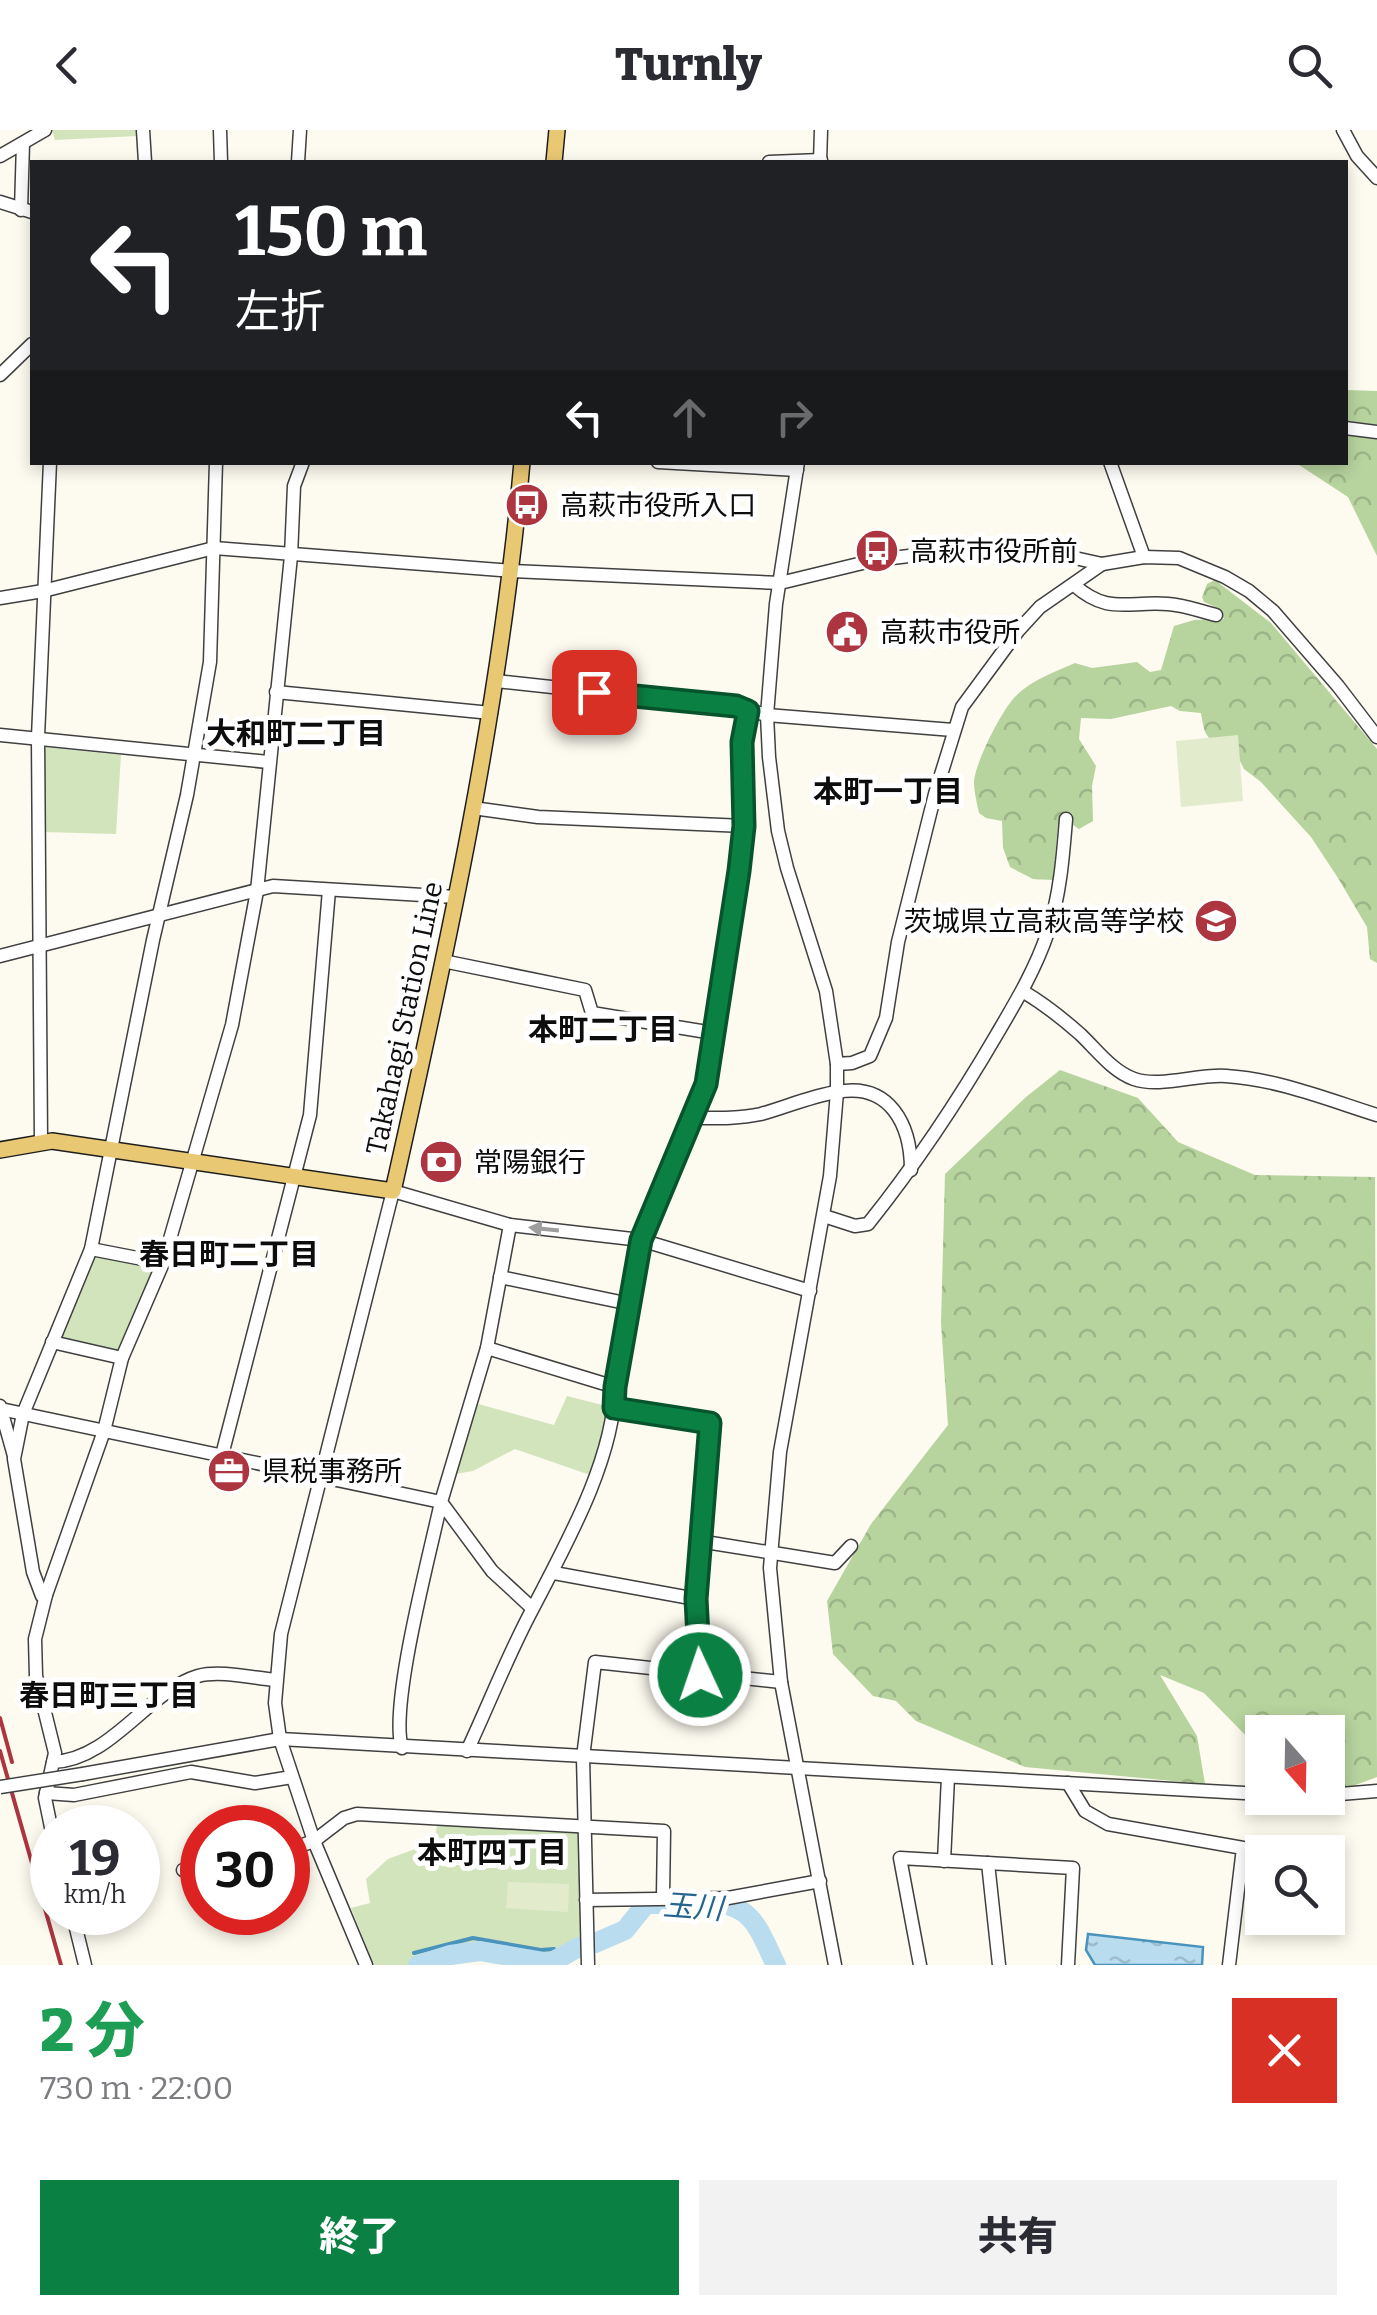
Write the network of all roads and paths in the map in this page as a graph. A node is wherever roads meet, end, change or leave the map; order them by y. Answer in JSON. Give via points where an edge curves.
{"nodes":[{"id":1,"x":45,"y":130,"type":"edge"},
{"id":2,"x":143,"y":130,"type":"edge"},
{"id":3,"x":220,"y":130,"type":"edge"},
{"id":4,"x":300,"y":130,"type":"edge"},
{"id":5,"x":558,"y":130,"type":"edge"},
{"id":6,"x":821,"y":130,"type":"edge"},
{"id":7,"x":1343,"y":130,"type":"edge"},
{"id":8,"x":23,"y":143,"type":"junction"},
{"id":9,"x":0,"y":156,"type":"edge"},
{"id":10,"x":145,"y":160,"type":"edge"},
{"id":11,"x":221,"y":160,"type":"edge"},
{"id":12,"x":298,"y":160,"type":"edge"},
{"id":13,"x":554,"y":160,"type":"edge"},
{"id":14,"x":820,"y":160,"type":"edge"},
{"id":15,"x":1377,"y":178,"type":"edge"},
{"id":16,"x":0,"y":202,"type":"edge"},
{"id":17,"x":27,"y":211,"type":"edge"},
{"id":18,"x":30,"y":346,"type":"edge"},
{"id":19,"x":0,"y":375,"type":"edge"},
{"id":20,"x":1348,"y":428,"type":"edge"},
{"id":21,"x":1377,"y":432,"type":"edge"},
{"id":22,"x":50,"y":465,"type":"edge"},
{"id":23,"x":216,"y":465,"type":"edge"},
{"id":24,"x":302,"y":465,"type":"edge"},
{"id":25,"x":522,"y":465,"type":"edge"},
{"id":26,"x":763,"y":465,"type":"edge"},
{"id":27,"x":1111,"y":465,"type":"edge"},
{"id":28,"x":798,"y":466,"type":"edge"},
{"id":29,"x":214,"y":548,"type":"junction"},
{"id":30,"x":291,"y":556,"type":"junction"},
{"id":31,"x":1144,"y":558,"type":"junction"},
{"id":32,"x":1102,"y":564,"type":"junction"},
{"id":33,"x":512,"y":571,"type":"junction"},
{"id":34,"x":780,"y":583,"type":"junction"},
{"id":35,"x":1074,"y":585,"type":"junction"},
{"id":36,"x":42,"y":591,"type":"junction"},
{"id":37,"x":0,"y":598,"type":"edge"},
{"id":38,"x":1216,"y":615,"type":"dead end"},
{"id":39,"x":496,"y":682,"type":"junction"},
{"id":40,"x":276,"y":692,"type":"junction"},
{"id":41,"x":748,"y":711,"type":"junction"},
{"id":42,"x":491,"y":713,"type":"junction"},
{"id":43,"x":767,"y":715,"type":"junction"},
{"id":44,"x":953,"y":730,"type":"junction"},
{"id":45,"x":0,"y":735,"type":"edge"},
{"id":46,"x":38,"y":737,"type":"junction"},
{"id":47,"x":1377,"y":737,"type":"edge"},
{"id":48,"x":194,"y":753,"type":"junction"},
{"id":49,"x":268,"y":762,"type":"junction"},
{"id":50,"x":473,"y":808,"type":"junction"},
{"id":51,"x":1066,"y":818,"type":"dead end"},
{"id":52,"x":744,"y":826,"type":"junction"},
{"id":53,"x":257,"y":890,"type":"junction"},
{"id":54,"x":329,"y":890,"type":"junction"},
{"id":55,"x":456,"y":897,"type":"junction"},
{"id":56,"x":158,"y":916,"type":"junction"},
{"id":57,"x":38,"y":946,"type":"junction"},
{"id":58,"x":0,"y":956,"type":"edge"},
{"id":59,"x":443,"y":961,"type":"junction"},
{"id":60,"x":1024,"y":992,"type":"junction"},
{"id":61,"x":714,"y":1033,"type":"junction"},
{"id":62,"x":837,"y":1064,"type":"junction"},
{"id":63,"x":837,"y":1092,"type":"junction"},
{"id":64,"x":1377,"y":1115,"type":"edge"},
{"id":65,"x":690,"y":1118,"type":"junction"},
{"id":66,"x":41,"y":1141,"type":"junction"},
{"id":67,"x":110,"y":1148,"type":"junction"},
{"id":68,"x":0,"y":1150,"type":"edge"},
{"id":69,"x":195,"y":1162,"type":"junction"},
{"id":70,"x":911,"y":1170,"type":"junction"},
{"id":71,"x":295,"y":1176,"type":"junction"},
{"id":72,"x":393,"y":1190,"type":"junction"},
{"id":73,"x":824,"y":1216,"type":"junction"},
{"id":74,"x":510,"y":1225,"type":"junction"},
{"id":75,"x":641,"y":1240,"type":"junction"},
{"id":76,"x":90,"y":1249,"type":"junction"},
{"id":77,"x":163,"y":1263,"type":"junction"},
{"id":78,"x":500,"y":1277,"type":"junction"},
{"id":79,"x":810,"y":1291,"type":"junction"},
{"id":80,"x":630,"y":1304,"type":"junction"},
{"id":81,"x":52,"y":1342,"type":"junction"},
{"id":82,"x":487,"y":1348,"type":"junction"},
{"id":83,"x":122,"y":1358,"type":"junction"},
{"id":84,"x":615,"y":1387,"type":"junction"},
{"id":85,"x":0,"y":1408,"type":"edge"},
{"id":86,"x":614,"y":1408,"type":"junction"},
{"id":87,"x":23,"y":1414,"type":"junction"},
{"id":88,"x":104,"y":1431,"type":"junction"},
{"id":89,"x":222,"y":1455,"type":"junction"},
{"id":90,"x":14,"y":1459,"type":"junction"},
{"id":91,"x":321,"y":1476,"type":"junction"},
{"id":92,"x":441,"y":1502,"type":"junction"},
{"id":93,"x":699,"y":1541,"type":"junction"},
{"id":94,"x":851,"y":1546,"type":"dead end"},
{"id":95,"x":771,"y":1554,"type":"junction"},
{"id":96,"x":554,"y":1574,"type":"junction"},
{"id":97,"x":46,"y":1596,"type":"junction"},
{"id":98,"x":696,"y":1599,"type":"junction"},
{"id":99,"x":532,"y":1608,"type":"junction"},
{"id":100,"x":700,"y":1675,"type":"junction"},
{"id":101,"x":276,"y":1680,"type":"junction"},
{"id":102,"x":782,"y":1682,"type":"junction"},
{"id":103,"x":280,"y":1739,"type":"junction"},
{"id":104,"x":402,"y":1748,"type":"junction"},
{"id":105,"x":467,"y":1750,"type":"junction"},
{"id":106,"x":583,"y":1756,"type":"junction"},
{"id":107,"x":53,"y":1762,"type":"junction"},
{"id":108,"x":799,"y":1770,"type":"junction"},
{"id":109,"x":292,"y":1777,"type":"junction"},
{"id":110,"x":948,"y":1777,"type":"junction"},
{"id":111,"x":1068,"y":1784,"type":"junction"},
{"id":112,"x":0,"y":1786,"type":"edge"},
{"id":113,"x":1377,"y":1791,"type":"edge"},
{"id":114,"x":46,"y":1793,"type":"junction"},
{"id":115,"x":1245,"y":1793,"type":"edge"},
{"id":116,"x":1345,"y":1794,"type":"edge"},
{"id":117,"x":48,"y":1805,"type":"edge"},
{"id":118,"x":583,"y":1826,"type":"junction"},
{"id":119,"x":314,"y":1842,"type":"junction"},
{"id":120,"x":310,"y":1843,"type":"edge"},
{"id":121,"x":944,"y":1861,"type":"junction"},
{"id":122,"x":988,"y":1864,"type":"junction"},
{"id":123,"x":820,"y":1881,"type":"junction"},
{"id":124,"x":664,"y":1896,"type":"junction"},
{"id":125,"x":586,"y":1900,"type":"junction"},
{"id":126,"x":78,"y":1935,"type":"edge"},
{"id":127,"x":85,"y":1965,"type":"edge"},
{"id":128,"x":366,"y":1965,"type":"edge"},
{"id":129,"x":588,"y":1965,"type":"edge"},
{"id":130,"x":835,"y":1965,"type":"edge"},
{"id":131,"x":920,"y":1965,"type":"edge"},
{"id":132,"x":998,"y":1965,"type":"edge"},
{"id":133,"x":1068,"y":1965,"type":"edge"},
{"id":134,"x":1228,"y":1965,"type":"edge"}],
"edges":[{"from":1,"to":8,"type":"street"},
{"from":2,"to":10,"type":"street"},
{"from":3,"to":11,"type":"street"},
{"from":4,"to":12,"type":"street"},
{"from":5,"to":13,"type":"main road"},
{"from":6,"to":14,"type":"street"},
{"from":7,"to":15,"type":"street"},
{"from":8,"to":9,"type":"street"},
{"from":8,"to":17,"type":"street"},
{"from":16,"to":17,"type":"street"},
{"from":18,"to":19,"type":"street"},
{"from":20,"to":21,"type":"street"},
{"from":22,"to":36,"type":"street"},
{"from":23,"to":29,"type":"street"},
{"from":24,"to":30,"type":"street","via":[[294,486]]},
{"from":25,"to":33,"type":"main road","name":"Takahagi Station Line"},
{"from":26,"to":28,"type":"street"},
{"from":27,"to":31,"type":"street"},
{"from":28,"to":34,"type":"street"},
{"from":29,"to":30,"type":"street"},
{"from":29,"to":36,"type":"street"},
{"from":29,"to":48,"type":"street","via":[[210,662]]},
{"from":30,"to":33,"type":"street"},
{"from":30,"to":40,"type":"street"},
{"from":31,"to":32,"type":"street"},
{"from":31,"to":47,"type":"street","via":[[1189,561],[1250,591],[1293,632]]},
{"from":32,"to":34,"type":"street","via":[[1034,549],[977,548],[875,560]]},
{"from":32,"to":35,"type":"street"},
{"from":33,"to":34,"type":"street"},
{"from":33,"to":39,"type":"main road","name":"Takahagi Station Line"},
{"from":34,"to":43,"type":"street"},
{"from":35,"to":38,"type":"street","via":[[1106,605],[1170,604]]},
{"from":35,"to":44,"type":"street","via":[[1018,630],[970,692]]},
{"from":36,"to":37,"type":"street"},
{"from":36,"to":46,"type":"street"},
{"from":39,"to":41,"type":"street"},
{"from":39,"to":42,"type":"main road","name":"Takahagi Station Line"},
{"from":40,"to":42,"type":"street"},
{"from":40,"to":49,"type":"street"},
{"from":41,"to":43,"type":"street"},
{"from":41,"to":52,"type":"street"},
{"from":42,"to":50,"type":"main road","name":"Takahagi Station Line"},
{"from":43,"to":44,"type":"street"},
{"from":43,"to":62,"type":"street","via":[[778,831],[826,990]]},
{"from":44,"to":62,"type":"street","via":[[878,1042],[870,1056]]},
{"from":45,"to":46,"type":"street"},
{"from":46,"to":48,"type":"street"},
{"from":46,"to":57,"type":"street"},
{"from":48,"to":49,"type":"street"},
{"from":48,"to":56,"type":"street"},
{"from":49,"to":53,"type":"street"},
{"from":50,"to":52,"type":"street"},
{"from":50,"to":55,"type":"main road","name":"Takahagi Station Line"},
{"from":51,"to":60,"type":"street","via":[[1060,886]]},
{"from":52,"to":61,"type":"street"},
{"from":53,"to":54,"type":"street"},
{"from":53,"to":56,"type":"street"},
{"from":53,"to":69,"type":"street","via":[[232,1025]]},
{"from":54,"to":55,"type":"street"},
{"from":54,"to":71,"type":"street","via":[[313,1095]]},
{"from":55,"to":59,"type":"main road","name":"Takahagi Station Line"},
{"from":56,"to":57,"type":"street"},
{"from":56,"to":67,"type":"street"},
{"from":57,"to":58,"type":"street"},
{"from":57,"to":66,"type":"street"},
{"from":59,"to":61,"type":"street","via":[[586,990],[592,1013]]},
{"from":59,"to":72,"type":"main road","name":"Takahagi Station Line"},
{"from":60,"to":64,"type":"street","via":[[1136,1080],[1229,1076]]},
{"from":60,"to":70,"type":"street"},
{"from":61,"to":65,"type":"street","via":[[706,1084]]},
{"from":62,"to":63,"type":"street"},
{"from":63,"to":65,"type":"street","via":[[747,1116]]},
{"from":63,"to":70,"type":"street","via":[[882,1100],[901,1116],[911,1142]]},
{"from":63,"to":73,"type":"street"},
{"from":65,"to":75,"type":"street"},
{"from":66,"to":67,"type":"main road","name":"Takahagi Station Line"},
{"from":66,"to":68,"type":"main road","name":"Takahagi Station Line"},
{"from":67,"to":69,"type":"main road","name":"Takahagi Station Line"},
{"from":67,"to":76,"type":"street"},
{"from":69,"to":71,"type":"main road","name":"Takahagi Station Line"},
{"from":69,"to":77,"type":"street"},
{"from":70,"to":73,"type":"street","via":[[868,1224]]},
{"from":71,"to":72,"type":"main road","name":"Takahagi Station Line"},
{"from":71,"to":89,"type":"street"},
{"from":72,"to":74,"type":"street"},
{"from":72,"to":91,"type":"street"},
{"from":73,"to":79,"type":"street"},
{"from":75,"to":74,"type":"street","one_way":true},
{"from":74,"to":78,"type":"street"},
{"from":75,"to":79,"type":"street"},
{"from":75,"to":80,"type":"street"},
{"from":76,"to":77,"type":"street"},
{"from":76,"to":81,"type":"street"},
{"from":77,"to":83,"type":"street"},
{"from":78,"to":80,"type":"street"},
{"from":78,"to":82,"type":"street"},
{"from":79,"to":95,"type":"street","via":[[780,1452]]},
{"from":80,"to":84,"type":"street"},
{"from":81,"to":83,"type":"street"},
{"from":81,"to":87,"type":"street"},
{"from":82,"to":84,"type":"street"},
{"from":82,"to":92,"type":"street"},
{"from":83,"to":88,"type":"street"},
{"from":84,"to":86,"type":"street"},
{"from":85,"to":87,"type":"street"},
{"from":85,"to":90,"type":"street"},
{"from":86,"to":93,"type":"street","via":[[710,1423]]},
{"from":86,"to":96,"type":"street"},
{"from":87,"to":88,"type":"street"},
{"from":87,"to":90,"type":"street"},
{"from":88,"to":89,"type":"street"},
{"from":88,"to":97,"type":"street"},
{"from":89,"to":91,"type":"street"},
{"from":90,"to":97,"type":"street","via":[[33,1572]]},
{"from":91,"to":92,"type":"street"},
{"from":91,"to":101,"type":"street","via":[[281,1634]]},
{"from":92,"to":99,"type":"street","via":[[492,1571]]},
{"from":92,"to":104,"type":"street","via":[[402,1692]]},
{"from":93,"to":95,"type":"street"},
{"from":93,"to":98,"type":"street"},
{"from":94,"to":95,"type":"street","via":[[834,1564]]},
{"from":95,"to":102,"type":"street"},
{"from":96,"to":98,"type":"street"},
{"from":96,"to":99,"type":"street"},
{"from":97,"to":107,"type":"street","via":[[34,1658]]},
{"from":98,"to":100,"type":"street"},
{"from":99,"to":105,"type":"street"},
{"from":100,"to":102,"type":"street"},
{"from":100,"to":106,"type":"street","via":[[595,1662]]},
{"from":101,"to":103,"type":"street"},
{"from":101,"to":107,"type":"street","via":[[197,1676],[95,1749]]},
{"from":102,"to":108,"type":"street"},
{"from":103,"to":104,"type":"street"},
{"from":103,"to":109,"type":"street"},
{"from":103,"to":112,"type":"street","bridge":true},
{"from":104,"to":105,"type":"street"},
{"from":105,"to":106,"type":"street"},
{"from":106,"to":108,"type":"street"},
{"from":106,"to":118,"type":"street"},
{"from":107,"to":114,"type":"street"},
{"from":108,"to":110,"type":"street"},
{"from":108,"to":123,"type":"street"},
{"from":109,"to":114,"type":"street","via":[[255,1783],[191,1772],[74,1795]]},
{"from":109,"to":119,"type":"street"},
{"from":110,"to":111,"type":"street"},
{"from":110,"to":121,"type":"street"},
{"from":111,"to":115,"type":"street"},
{"from":111,"to":134,"type":"street","via":[[1085,1811],[1108,1824],[1243,1848]]},
{"from":113,"to":116,"type":"street"},
{"from":114,"to":117,"type":"street"},
{"from":118,"to":119,"type":"street","via":[[357,1814]]},
{"from":118,"to":124,"type":"street","via":[[664,1831]]},
{"from":118,"to":125,"type":"street"},
{"from":119,"to":120,"type":"street"},
{"from":119,"to":128,"type":"street"},
{"from":121,"to":122,"type":"street"},
{"from":121,"to":131,"type":"street","via":[[900,1858]]},
{"from":122,"to":132,"type":"street"},
{"from":122,"to":133,"type":"street","via":[[1073,1868]]},
{"from":123,"to":124,"type":"street","via":[[728,1898]]},
{"from":123,"to":130,"type":"street"},
{"from":124,"to":125,"type":"street"},
{"from":125,"to":129,"type":"street"},
{"from":126,"to":127,"type":"street"}]}
